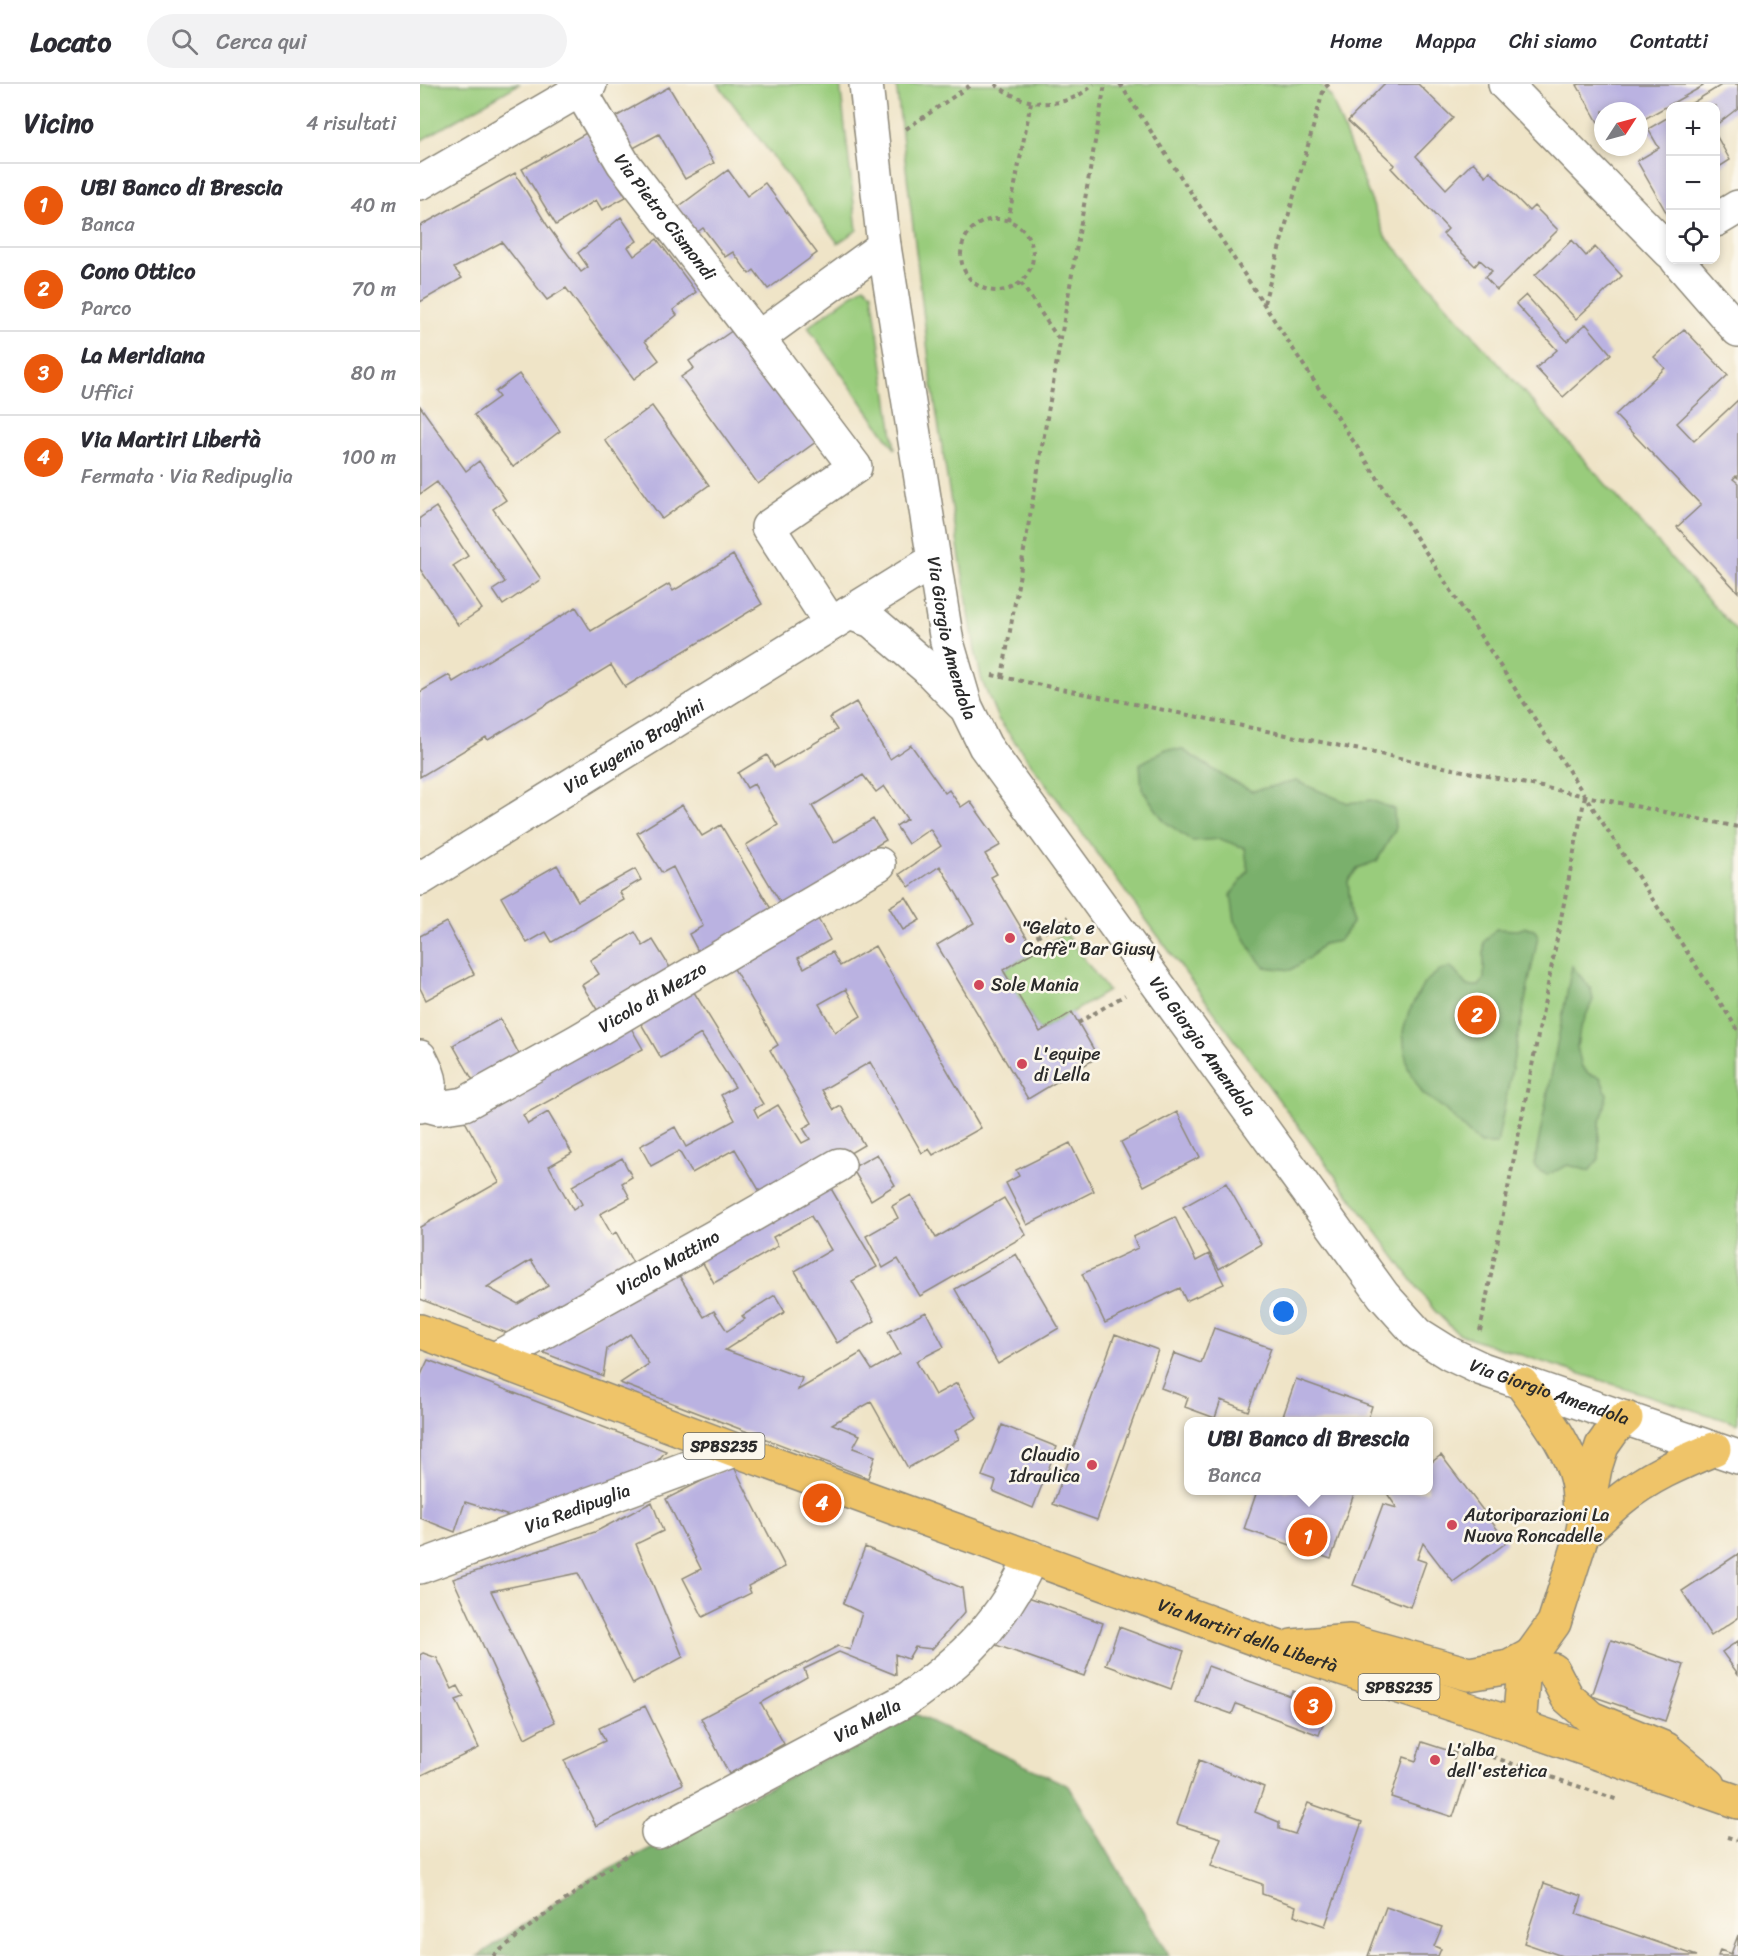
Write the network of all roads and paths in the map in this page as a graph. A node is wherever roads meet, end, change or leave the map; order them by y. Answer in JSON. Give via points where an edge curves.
{"nodes":[{"id":1,"x":866,"y":84,"type":"edge"},
{"id":2,"x":972,"y":84,"type":"edge"},
{"id":3,"x":995,"y":84,"type":"edge"},
{"id":4,"x":1094,"y":84,"type":"edge"},
{"id":5,"x":1105,"y":84,"type":"edge"},
{"id":6,"x":1120,"y":84,"type":"edge"},
{"id":7,"x":1329,"y":84,"type":"edge"},
{"id":8,"x":1506,"y":84,"type":"edge"},
{"id":9,"x":585,"y":87,"type":"edge"},
{"id":10,"x":1032,"y":102,"type":"junction"},
{"id":11,"x":872,"y":143,"type":"junction"},
{"id":12,"x":420,"y":183,"type":"edge"},
{"id":13,"x":1738,"y":207,"type":"edge"},
{"id":14,"x":1720,"y":218,"type":"edge"},
{"id":15,"x":1008,"y":221,"type":"junction"},
{"id":16,"x":884,"y":246,"type":"junction"},
{"id":17,"x":1666,"y":247,"type":"edge"},
{"id":18,"x":1681,"y":264,"type":"edge"},
{"id":19,"x":1021,"y":283,"type":"junction"},
{"id":20,"x":1264,"y":304,"type":"junction"},
{"id":21,"x":1738,"y":330,"type":"edge"},
{"id":22,"x":758,"y":338,"type":"junction"},
{"id":23,"x":1060,"y":341,"type":"junction"},
{"id":24,"x":933,"y":561,"type":"junction"},
{"id":25,"x":840,"y":619,"type":"junction"},
{"id":26,"x":953,"y":667,"type":"junction"},
{"id":27,"x":1002,"y":677,"type":"junction"},
{"id":28,"x":966,"y":708,"type":"junction"},
{"id":29,"x":1585,"y":796,"type":"junction"},
{"id":30,"x":1738,"y":827,"type":"edge"},
{"id":31,"x":879,"y":864,"type":"dead end"},
{"id":32,"x":420,"y":879,"type":"edge"},
{"id":33,"x":1097,"y":900,"type":"junction"},
{"id":34,"x":1029,"y":941,"type":"dead end"},
{"id":35,"x":1154,"y":978,"type":"junction"},
{"id":36,"x":1078,"y":1023,"type":"dead end"},
{"id":37,"x":1738,"y":1030,"type":"edge"},
{"id":38,"x":420,"y":1058,"type":"edge"},
{"id":39,"x":421,"y":1105,"type":"edge"},
{"id":40,"x":839,"y":1165,"type":"dead end"},
{"id":41,"x":420,"y":1331,"type":"edge"},
{"id":42,"x":495,"y":1359,"type":"junction"},
{"id":43,"x":1473,"y":1365,"type":"junction"},
{"id":44,"x":1522,"y":1384,"type":"junction"},
{"id":45,"x":1626,"y":1418,"type":"junction"},
{"id":46,"x":735,"y":1450,"type":"junction"},
{"id":47,"x":1726,"y":1453,"type":"edge"},
{"id":48,"x":1582,"y":1535,"type":"junction"},
{"id":49,"x":1030,"y":1557,"type":"junction"},
{"id":50,"x":420,"y":1567,"type":"edge"},
{"id":51,"x":1280,"y":1647,"type":"junction"},
{"id":52,"x":1542,"y":1663,"type":"junction"},
{"id":53,"x":1519,"y":1726,"type":"junction"},
{"id":54,"x":1731,"y":1799,"type":"edge"},
{"id":55,"x":658,"y":1832,"type":"joint"},
{"id":56,"x":493,"y":1956,"type":"edge"}],
"edges":[{"from":1,"to":11,"type":"street","name":"Via Giorgio Amendola"},
{"from":2,"to":11,"type":"path","via":[[901,132]]},
{"from":3,"to":10,"type":"path"},
{"from":4,"to":10,"type":"path","via":[[1070,99],[1049,104]]},
{"from":5,"to":23,"type":"path"},
{"from":6,"to":20,"type":"path"},
{"from":7,"to":20,"type":"path","via":[[1324,88]]},
{"from":8,"to":17,"type":"street"},
{"from":9,"to":12,"type":"street","name":"Via Pietro Cismondi"},
{"from":9,"to":22,"type":"street","name":"Via Pietro Cismondi","via":[[623,163]]},
{"from":10,"to":15,"type":"path"},
{"from":11,"to":16,"type":"street","name":"Via Giorgio Amendola"},
{"from":13,"to":14,"type":"street"},
{"from":15,"to":19,"type":"path","via":[[1024,231],[1033,249],[1032,267]]},
{"from":15,"to":19,"type":"path","via":[[989,220],[972,230],[962,247],[963,267],[974,283],[993,291]]},
{"from":16,"to":22,"type":"street"},
{"from":16,"to":24,"type":"street","name":"Via Giorgio Amendola"},
{"from":18,"to":21,"type":"street"},
{"from":19,"to":23,"type":"path"},
{"from":20,"to":29,"type":"path"},
{"from":22,"to":25,"type":"street","via":[[855,468],[768,527]]},
{"from":23,"to":27,"type":"path"},
{"from":24,"to":25,"type":"street","name":"Via Eugenio Braghini"},
{"from":24,"to":26,"type":"street","name":"Via Giorgio Amendola"},
{"from":25,"to":28,"type":"street","via":[[872,621]]},
{"from":25,"to":32,"type":"street","name":"Via Eugenio Braghini"},
{"from":26,"to":27,"type":"path"},
{"from":26,"to":28,"type":"street","name":"Via Giorgio Amendola"},
{"from":27,"to":29,"type":"path"},
{"from":28,"to":33,"type":"street","name":"Via Giorgio Amendola","via":[[985,747]]},
{"from":29,"to":30,"type":"path"},
{"from":29,"to":37,"type":"path"},
{"from":29,"to":43,"type":"path"},
{"from":31,"to":39,"type":"street","name":"Vicolo di Mezzo","via":[[464,1104],[438,1108]]},
{"from":33,"to":34,"type":"path"},
{"from":33,"to":35,"type":"street","name":"Via Giorgio Amendola"},
{"from":35,"to":36,"type":"path"},
{"from":35,"to":43,"type":"street","name":"Via Giorgio Amendola","via":[[1383,1295],[1418,1334]]},
{"from":38,"to":39,"type":"street","via":[[430,1078],[430,1092]]},
{"from":40,"to":42,"type":"street","name":"Vicolo Mattino"},
{"from":41,"to":42,"type":"main road","number":"SPBS235"},
{"from":42,"to":46,"type":"main road","number":"SPBS235"},
{"from":43,"to":44,"type":"street","name":"Via Giorgio Amendola"},
{"from":44,"to":45,"type":"street","name":"Via Giorgio Amendola"},
{"from":44,"to":48,"type":"main road","via":[[1569,1458],[1577,1482]]},
{"from":45,"to":47,"type":"street","name":"Via Giorgio Amendola"},
{"from":45,"to":48,"type":"main road","via":[[1614,1476]]},
{"from":46,"to":49,"type":"main road","number":"SPBS235"},
{"from":46,"to":50,"type":"street","name":"Via Redipuglia"},
{"from":47,"to":48,"type":"main road","via":[[1680,1463],[1654,1477],[1620,1500]]},
{"from":48,"to":52,"type":"main road"},
{"from":49,"to":51,"type":"main road","name":"Via Martiri della Libertà","number":"SPBS235"},
{"from":49,"to":55,"type":"street","name":"Via Mella","via":[[1019,1585],[994,1623],[940,1676],[906,1700]]},
{"from":51,"to":52,"type":"main road","via":[[1350,1641],[1469,1674]]},
{"from":51,"to":53,"type":"main road","name":"Via Martiri della Libertà","number":"SPBS235"},
{"from":52,"to":53,"type":"main road","via":[[1523,1679]]},
{"from":52,"to":54,"type":"main road","via":[[1567,1697],[1591,1718],[1666,1749]]},
{"from":53,"to":54,"type":"main road","name":"Via Martiri della Libertà","number":"SPBS235"},
{"from":55,"to":56,"type":"path"}]}
